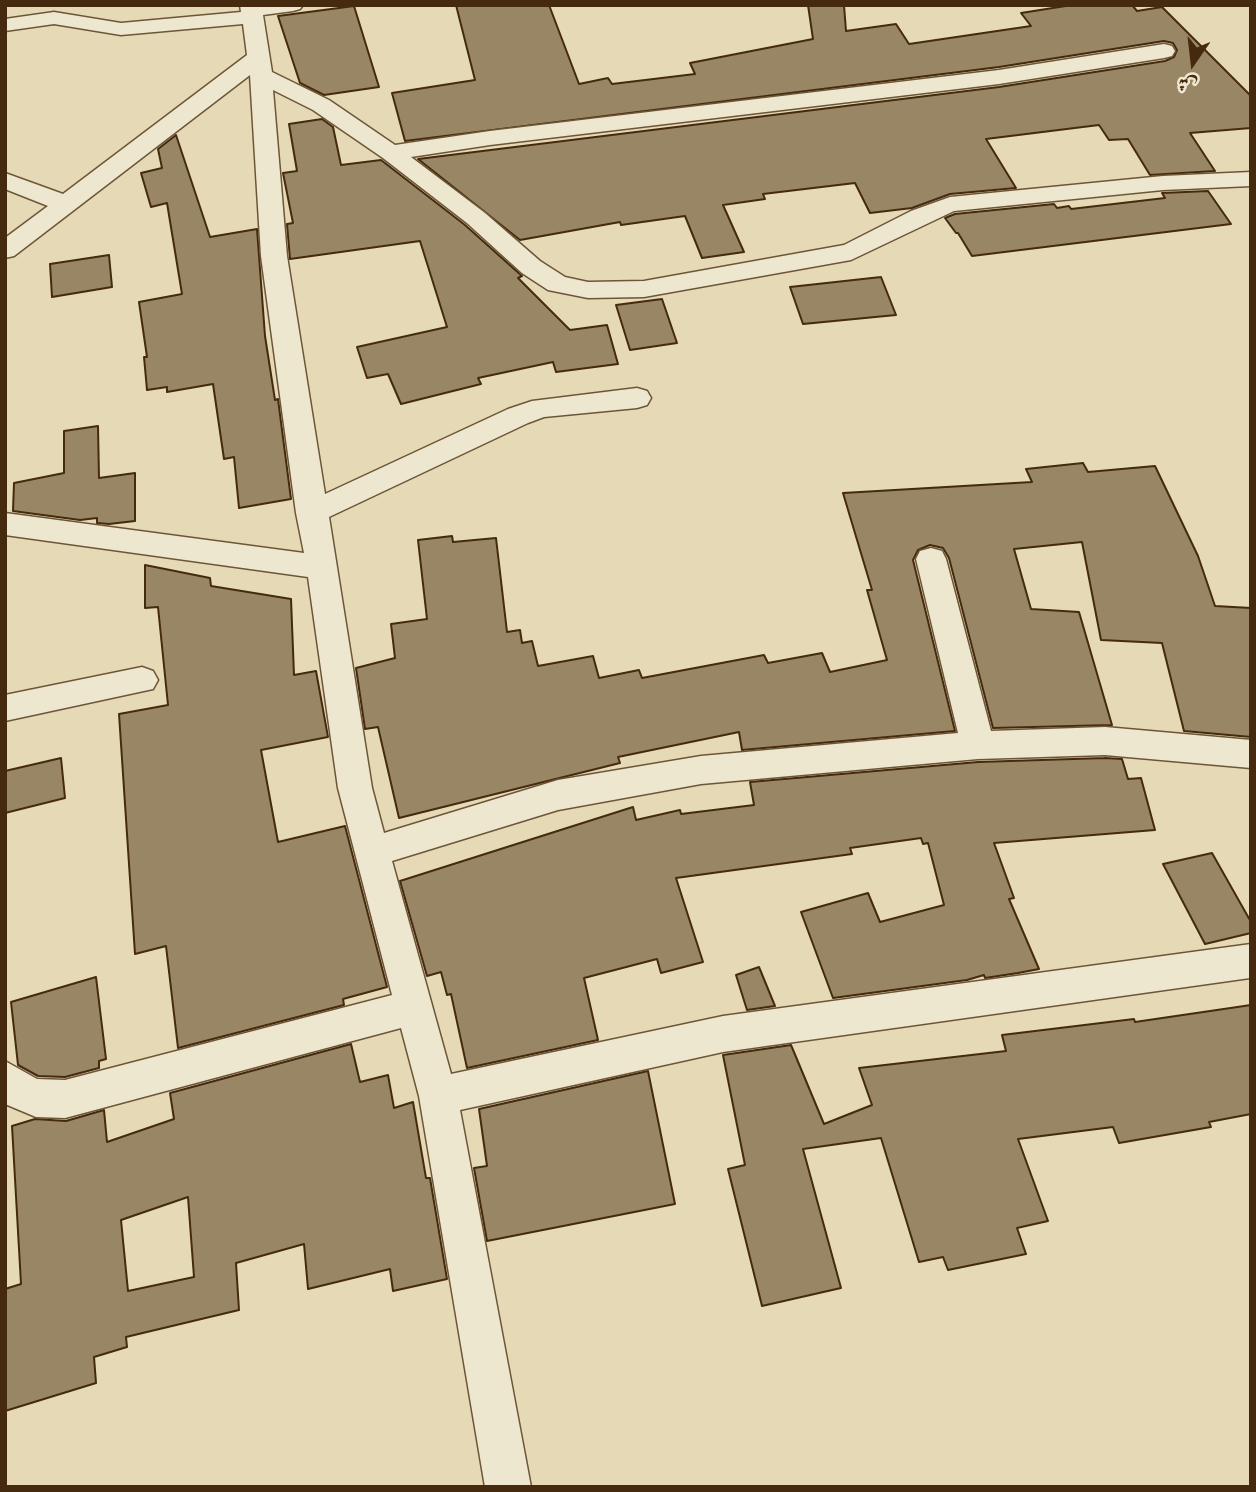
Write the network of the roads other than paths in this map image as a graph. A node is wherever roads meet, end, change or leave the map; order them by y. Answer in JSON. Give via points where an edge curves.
{"nodes":[{"id":1,"x":293,"y":5,"type":"edge"},
{"id":2,"x":252,"y":11,"type":"edge"},
{"id":3,"x":5,"y":25,"type":"edge"},
{"id":4,"x":1164,"y":51,"type":"dead end"},
{"id":5,"x":260,"y":66,"type":"junction"},
{"id":6,"x":391,"y":153,"type":"junction"},
{"id":7,"x":1251,"y":179,"type":"edge"},
{"id":8,"x":5,"y":180,"type":"edge"},
{"id":9,"x":65,"y":204,"type":"junction"},
{"id":10,"x":5,"y":250,"type":"edge"},
{"id":11,"x":637,"y":398,"type":"dead end"},
{"id":12,"x":311,"y":513,"type":"junction"},
{"id":13,"x":5,"y":524,"type":"edge"},
{"id":14,"x":931,"y":559,"type":"dead end"},
{"id":15,"x":320,"y":567,"type":"junction"},
{"id":16,"x":142,"y":680,"type":"dead end"},
{"id":17,"x":5,"y":708,"type":"edge"},
{"id":18,"x":978,"y":745,"type":"junction"},
{"id":19,"x":1251,"y":754,"type":"edge"},
{"id":20,"x":372,"y":852,"type":"junction"},
{"id":21,"x":1250,"y":961,"type":"edge"},
{"id":22,"x":414,"y":1007,"type":"junction"},
{"id":23,"x":15,"y":1094,"type":"edge"},
{"id":24,"x":438,"y":1096,"type":"junction"},
{"id":25,"x":508,"y":1487,"type":"edge"}],
"edges":[{"from":1,"to":2,"type":"street"},
{"from":2,"to":3,"type":"street","via":[[121,29],[54,18]]},
{"from":2,"to":5,"type":"street"},
{"from":4,"to":6,"type":"street","via":[[999,77]]},
{"from":5,"to":6,"type":"street"},
{"from":5,"to":9,"type":"street"},
{"from":5,"to":12,"type":"street","via":[[274,256]]},
{"from":6,"to":7,"type":"street","via":[[531,267],[557,284],[588,290],[644,289],[851,252],[950,204]]},
{"from":8,"to":9,"type":"street"},
{"from":9,"to":10,"type":"street"},
{"from":11,"to":12,"type":"street","via":[[542,408],[518,416]]},
{"from":12,"to":15,"type":"street"},
{"from":13,"to":15,"type":"street"},
{"from":14,"to":18,"type":"street"},
{"from":15,"to":20,"type":"street","via":[[355,788]]},
{"from":16,"to":17,"type":"street"},
{"from":18,"to":19,"type":"street","via":[[1105,741]]},
{"from":18,"to":20,"type":"street","via":[[701,770],[558,795]]},
{"from":20,"to":22,"type":"street"},
{"from":21,"to":24,"type":"street","via":[[723,1034]]},
{"from":22,"to":23,"type":"street","via":[[65,1099]]},
{"from":22,"to":24,"type":"street"},
{"from":24,"to":25,"type":"street"}]}
